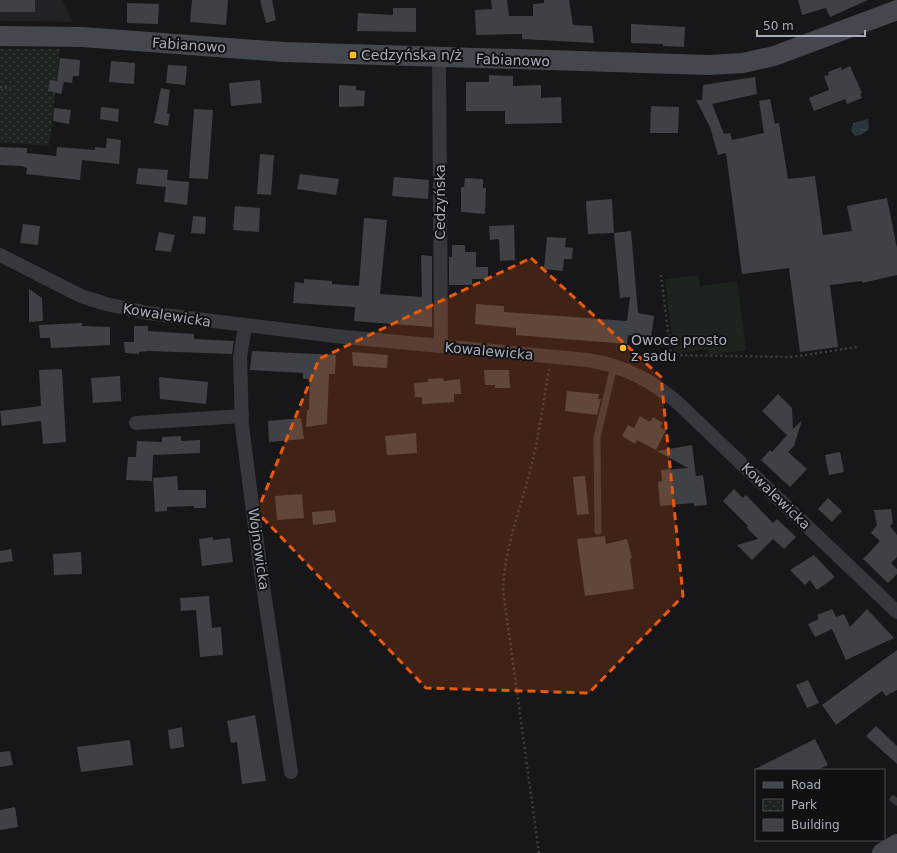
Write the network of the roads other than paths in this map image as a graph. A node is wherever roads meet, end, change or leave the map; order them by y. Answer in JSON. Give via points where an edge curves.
{"nodes":[{"id":1,"x":897,"y":10,"type":"edge"},
{"id":2,"x":0,"y":36,"type":"edge"},
{"id":3,"x":439,"y":58,"type":"junction"},
{"id":4,"x":0,"y":255,"type":"edge"},
{"id":5,"x":245,"y":326,"type":"junction"},
{"id":6,"x":441,"y":346,"type":"junction"},
{"id":7,"x":614,"y":366,"type":"junction"},
{"id":8,"x":242,"y":416,"type":"junction"},
{"id":9,"x":136,"y":423,"type":"dead end"},
{"id":10,"x":598,"y":532,"type":"dead end"},
{"id":11,"x":897,"y":612,"type":"edge"},
{"id":12,"x":291,"y":772,"type":"dead end"},
{"id":13,"x":897,"y":844,"type":"edge"},
{"id":14,"x":882,"y":853,"type":"edge"}],
"edges":[{"from":1,"to":3,"type":"street","name":"Fabianowo","via":[[793,50],[743,63],[684,65]]},
{"from":2,"to":3,"type":"street","name":"Fabianowo","via":[[82,37],[284,52]]},
{"from":3,"to":6,"type":"street","name":"Cedzyńska"},
{"from":4,"to":5,"type":"street","name":"Kowalewicka","via":[[53,284],[106,304],[154,314]]},
{"from":5,"to":6,"type":"street","name":"Kowalewicka"},
{"from":5,"to":8,"type":"street","name":"Wojnowicka","via":[[240,357]]},
{"from":6,"to":7,"type":"street","name":"Kowalewicka","via":[[551,356]]},
{"from":7,"to":10,"type":"lane","via":[[597,437]]},
{"from":7,"to":11,"type":"street","name":"Kowalewicka","via":[[644,378],[678,403]]},
{"from":8,"to":9,"type":"street"},
{"from":8,"to":12,"type":"street","name":"Wojnowicka","via":[[260,566]]},
{"from":13,"to":14,"type":"street"}]}
